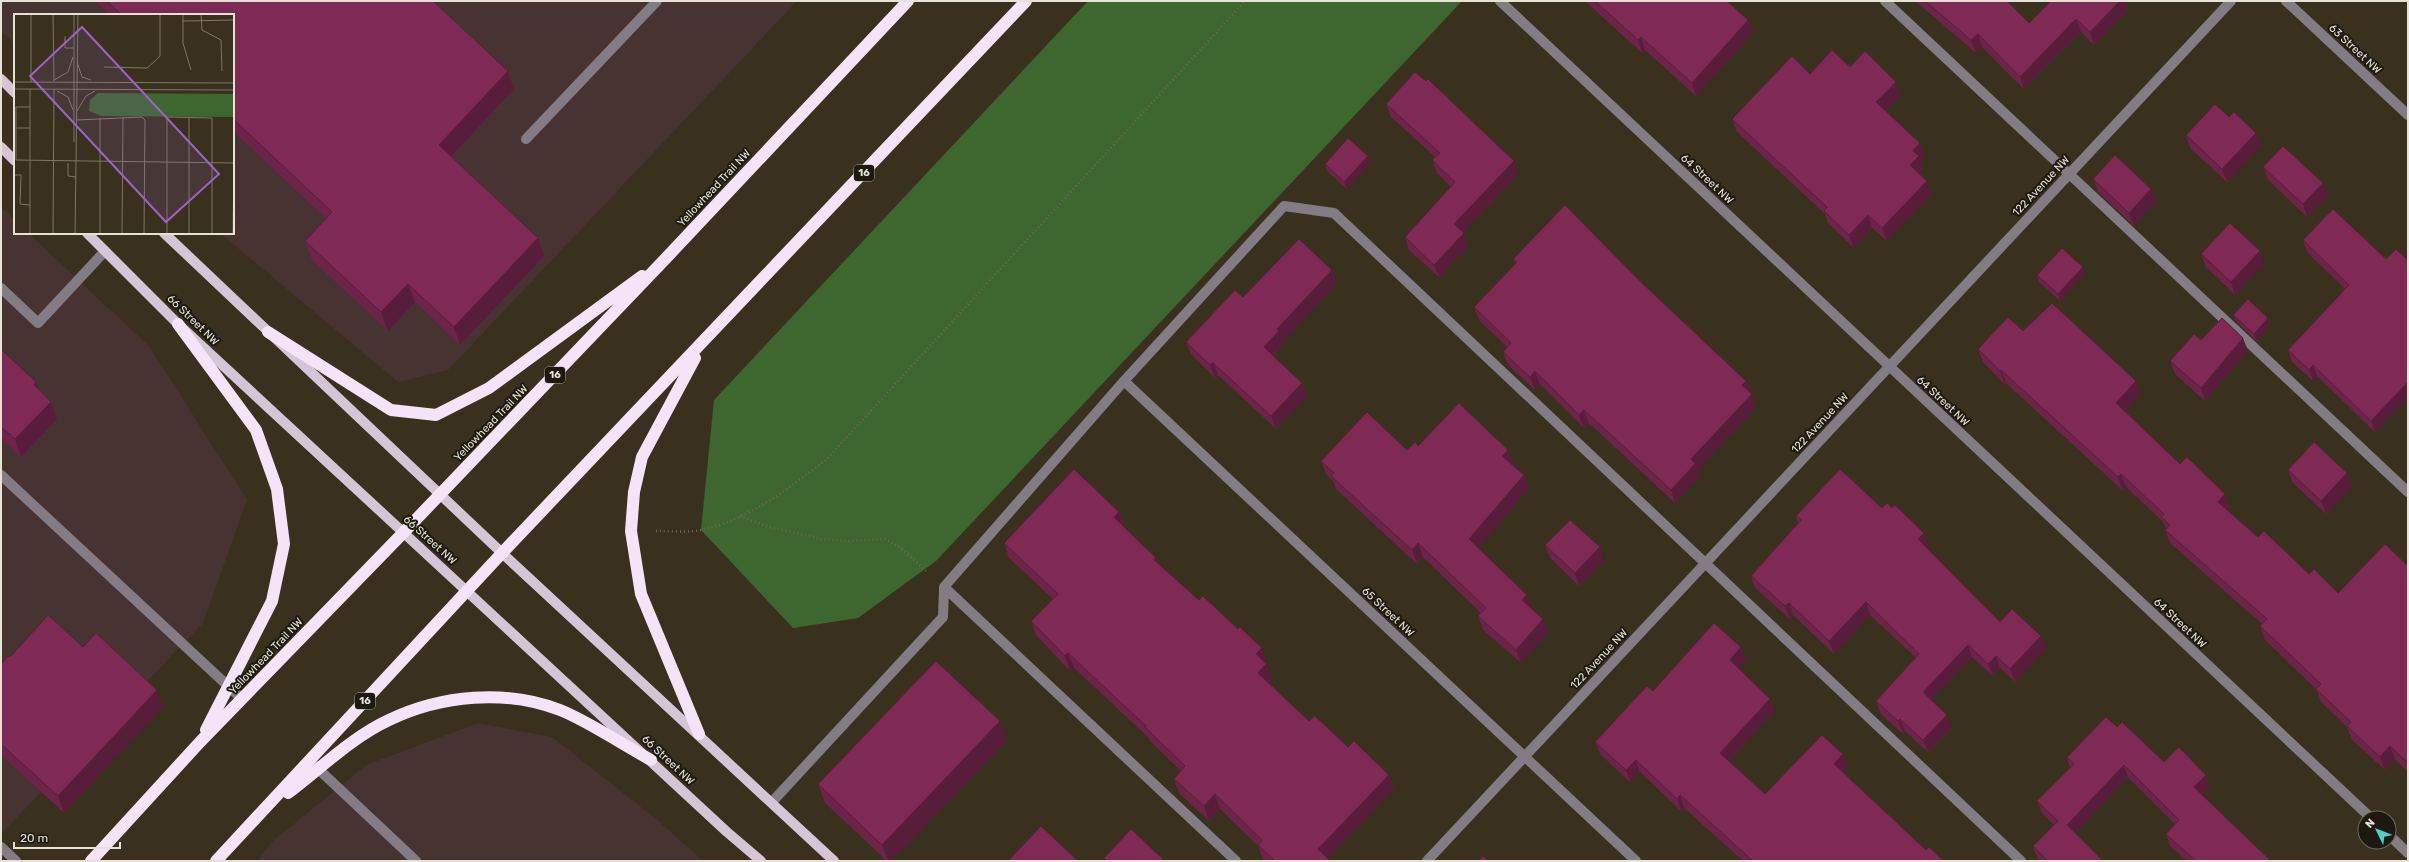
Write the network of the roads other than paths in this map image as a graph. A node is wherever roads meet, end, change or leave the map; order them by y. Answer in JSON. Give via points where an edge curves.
{"nodes":[{"id":1,"x":657,"y":1,"type":"edge"},
{"id":2,"x":908,"y":1,"type":"edge"},
{"id":3,"x":1026,"y":1,"type":"edge"},
{"id":4,"x":1500,"y":1,"type":"edge"},
{"id":5,"x":1885,"y":1,"type":"edge"},
{"id":6,"x":2231,"y":1,"type":"edge"},
{"id":7,"x":2286,"y":1,"type":"edge"},
{"id":8,"x":1,"y":79,"type":"edge"},
{"id":9,"x":14,"y":91,"type":"edge"},
{"id":10,"x":2408,"y":115,"type":"edge"},
{"id":11,"x":526,"y":139,"type":"dead end"},
{"id":12,"x":1,"y":147,"type":"edge"},
{"id":13,"x":14,"y":160,"type":"edge"},
{"id":14,"x":2069,"y":173,"type":"junction"},
{"id":15,"x":88,"y":234,"type":"edge"},
{"id":16,"x":165,"y":234,"type":"edge"},
{"id":17,"x":105,"y":251,"type":"junction"},
{"id":18,"x":668,"y":256,"type":"junction"},
{"id":19,"x":1,"y":288,"type":"edge"},
{"id":20,"x":178,"y":324,"type":"junction"},
{"id":21,"x":268,"y":332,"type":"junction"},
{"id":22,"x":702,"y":345,"type":"junction"},
{"id":23,"x":1889,"y":367,"type":"junction"},
{"id":24,"x":1124,"y":380,"type":"junction"},
{"id":25,"x":1,"y":475,"type":"edge"},
{"id":26,"x":2408,"y":492,"type":"edge"},
{"id":27,"x":441,"y":493,"type":"junction"},
{"id":28,"x":404,"y":532,"type":"junction"},
{"id":29,"x":502,"y":553,"type":"junction"},
{"id":30,"x":1705,"y":563,"type":"junction"},
{"id":31,"x":944,"y":587,"type":"junction"},
{"id":32,"x":468,"y":590,"type":"junction"},
{"id":33,"x":229,"y":686,"type":"junction"},
{"id":34,"x":242,"y":698,"type":"junction"},
{"id":35,"x":700,"y":734,"type":"junction"},
{"id":36,"x":200,"y":742,"type":"junction"},
{"id":37,"x":1525,"y":756,"type":"junction"},
{"id":38,"x":651,"y":760,"type":"junction"},
{"id":39,"x":310,"y":761,"type":"junction"},
{"id":40,"x":319,"y":770,"type":"junction"},
{"id":41,"x":772,"y":802,"type":"junction"},
{"id":42,"x":2362,"y":810,"type":"edge"},
{"id":43,"x":263,"y":812,"type":"junction"},
{"id":44,"x":2397,"y":843,"type":"edge"},
{"id":45,"x":1,"y":847,"type":"edge"},
{"id":46,"x":2408,"y":853,"type":"edge"},
{"id":47,"x":16,"y":861,"type":"edge"},
{"id":48,"x":91,"y":861,"type":"edge"},
{"id":49,"x":216,"y":861,"type":"edge"},
{"id":50,"x":416,"y":861,"type":"edge"},
{"id":51,"x":761,"y":861,"type":"edge"},
{"id":52,"x":834,"y":861,"type":"edge"},
{"id":53,"x":1236,"y":861,"type":"edge"},
{"id":54,"x":1427,"y":861,"type":"edge"},
{"id":55,"x":1636,"y":861,"type":"edge"},
{"id":56,"x":2021,"y":861,"type":"edge"}],
"edges":[{"from":1,"to":11,"type":"street"},
{"from":2,"to":18,"type":"highway","name":"Yellowhead Trail NW","number":"16"},
{"from":3,"to":22,"type":"highway","number":"16"},
{"from":4,"to":23,"type":"street","name":"64 Street NW"},
{"from":5,"to":14,"type":"street"},
{"from":6,"to":14,"type":"street","name":"122 Avenue NW"},
{"from":7,"to":10,"type":"street","name":"63 Street NW"},
{"from":8,"to":9,"type":"main road"},
{"from":12,"to":13,"type":"main road"},
{"from":14,"to":23,"type":"street","name":"122 Avenue NW"},
{"from":14,"to":26,"type":"street"},
{"from":15,"to":17,"type":"main road","name":"66 Street NW"},
{"from":16,"to":21,"type":"main road"},
{"from":17,"to":19,"type":"street","via":[[38,323]]},
{"from":17,"to":20,"type":"main road","name":"66 Street NW"},
{"from":18,"to":21,"type":"highway","via":[[490,388],[436,416],[391,410]]},
{"from":18,"to":27,"type":"highway","name":"Yellowhead Trail NW","number":"16"},
{"from":20,"to":28,"type":"main road","name":"66 Street NW"},
{"from":20,"to":33,"type":"highway","via":[[256,430],[277,489],[284,544],[272,601]]},
{"from":21,"to":27,"type":"main road"},
{"from":22,"to":29,"type":"highway","number":"16"},
{"from":22,"to":35,"type":"highway","via":[[642,457],[634,492],[631,531],[641,594]]},
{"from":23,"to":30,"type":"street","name":"122 Avenue NW"},
{"from":23,"to":42,"type":"street","name":"64 Street NW"},
{"from":24,"to":30,"type":"street","via":[[1284,206],[1334,213]]},
{"from":24,"to":31,"type":"street"},
{"from":24,"to":37,"type":"street","name":"65 Street NW"},
{"from":25,"to":33,"type":"street"},
{"from":27,"to":28,"type":"highway","name":"Yellowhead Trail NW","number":"16"},
{"from":27,"to":29,"type":"main road"},
{"from":28,"to":32,"type":"main road","name":"66 Street NW"},
{"from":28,"to":34,"type":"highway","name":"Yellowhead Trail NW","number":"16"},
{"from":29,"to":32,"type":"highway","number":"16"},
{"from":29,"to":35,"type":"main road"},
{"from":30,"to":37,"type":"street","name":"122 Avenue NW"},
{"from":30,"to":56,"type":"street"},
{"from":31,"to":41,"type":"street","via":[[943,617]]},
{"from":31,"to":53,"type":"street"},
{"from":32,"to":38,"type":"main road","name":"66 Street NW"},
{"from":32,"to":39,"type":"highway","number":"16"},
{"from":33,"to":34,"type":"street"},
{"from":33,"to":36,"type":"highway"},
{"from":34,"to":36,"type":"highway","name":"Yellowhead Trail NW","number":"16"},
{"from":35,"to":41,"type":"main road"},
{"from":36,"to":48,"type":"highway","name":"Yellowhead Trail NW","number":"16"},
{"from":37,"to":54,"type":"street","name":"122 Avenue NW"},
{"from":37,"to":55,"type":"street","name":"65 Street NW"},
{"from":38,"to":40,"type":"highway","via":[[561,711],[525,699],[495,696],[430,705],[388,720]]},
{"from":38,"to":51,"type":"main road","name":"66 Street NW"},
{"from":39,"to":40,"type":"street"},
{"from":39,"to":43,"type":"highway","number":"16"},
{"from":40,"to":43,"type":"highway"},
{"from":40,"to":50,"type":"street"},
{"from":41,"to":52,"type":"main road"},
{"from":43,"to":49,"type":"highway","number":"16"},
{"from":44,"to":46,"type":"street"},
{"from":45,"to":47,"type":"street"}]}
